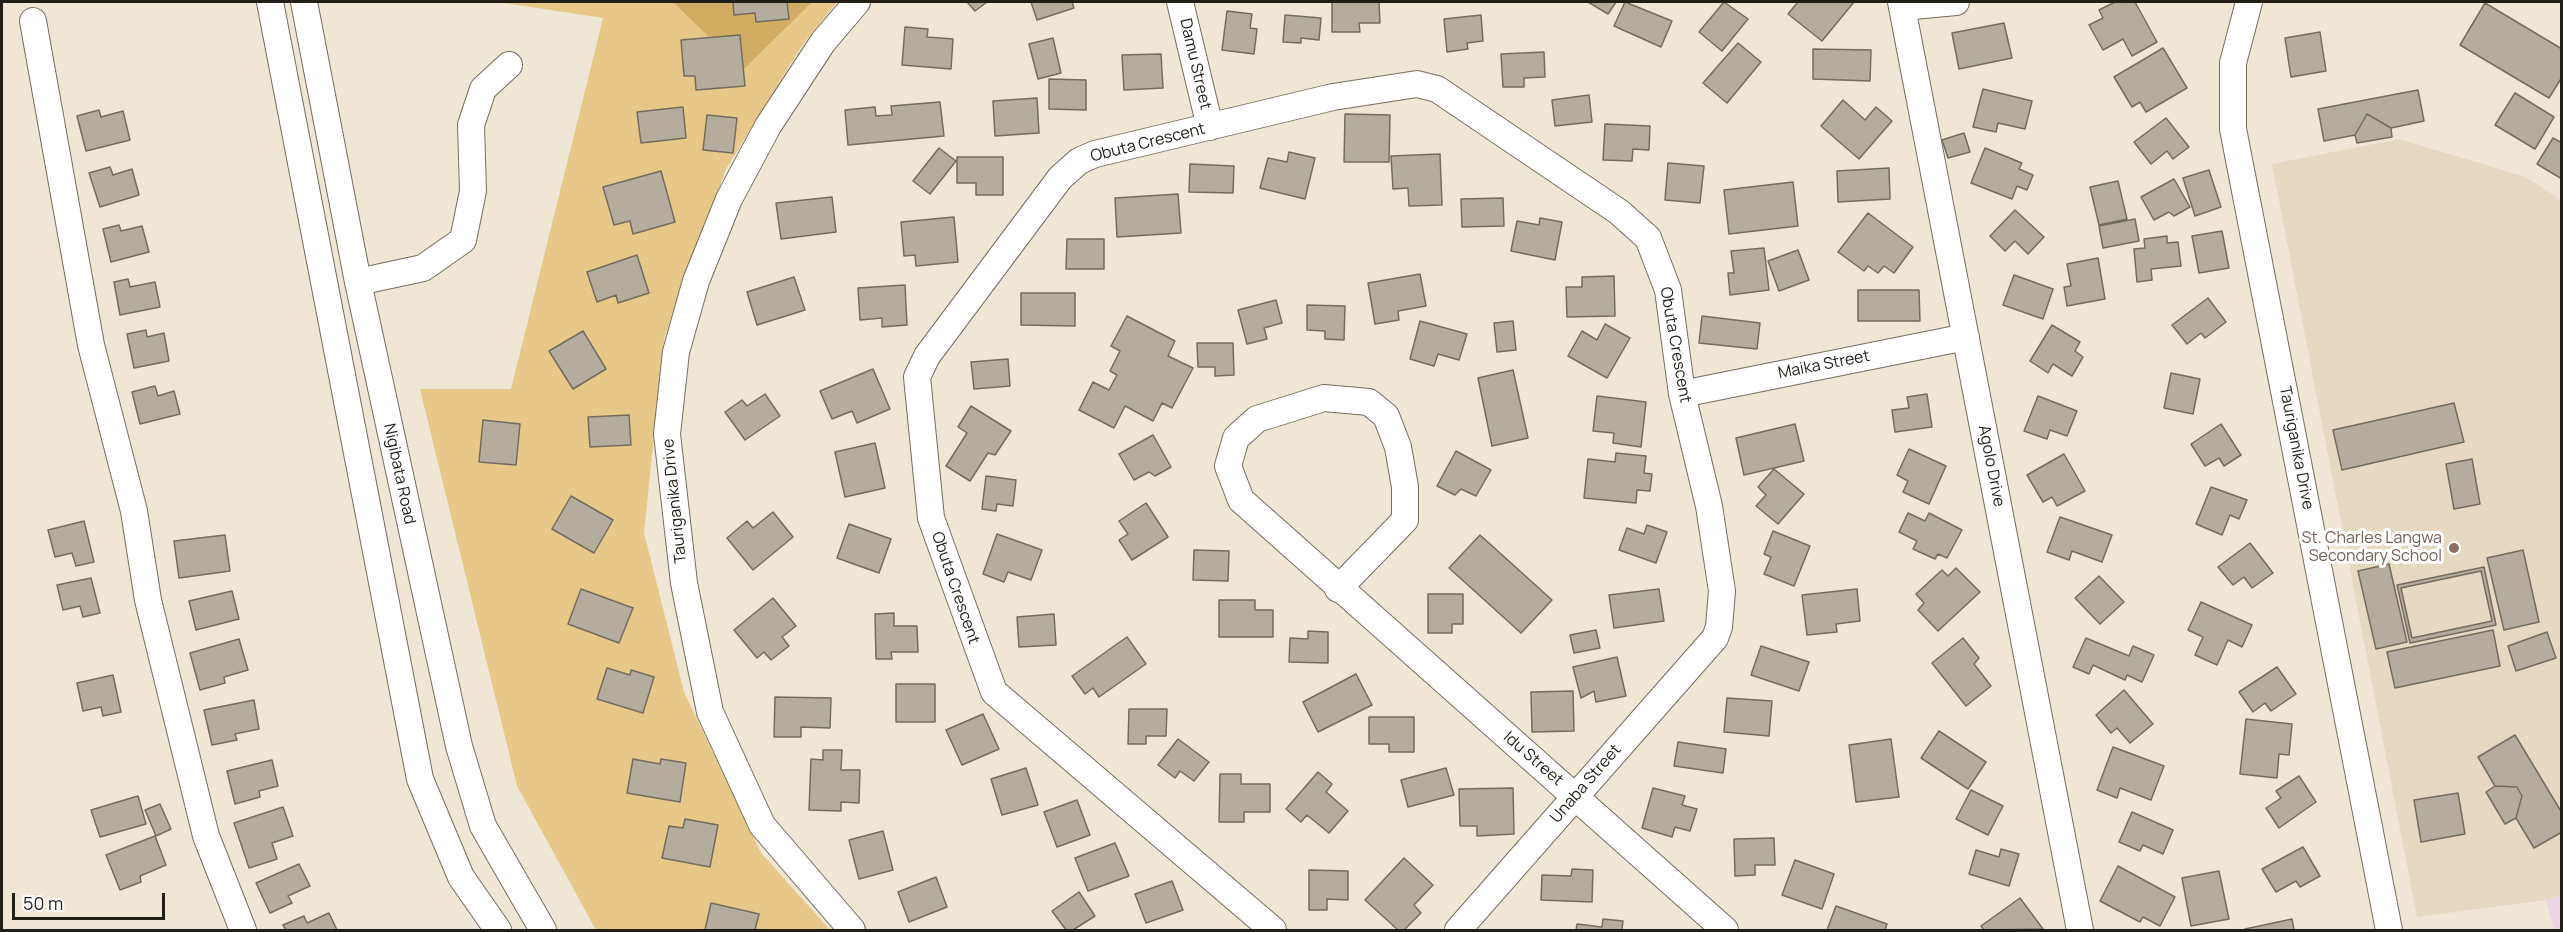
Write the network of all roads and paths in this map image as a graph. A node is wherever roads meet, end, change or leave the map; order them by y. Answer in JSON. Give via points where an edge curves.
{"nodes":[{"id":1,"x":270,"y":2,"type":"edge"},
{"id":2,"x":304,"y":2,"type":"edge"},
{"id":3,"x":857,"y":2,"type":"edge"},
{"id":4,"x":1180,"y":2,"type":"edge"},
{"id":5,"x":1956,"y":2,"type":"edge"},
{"id":6,"x":2249,"y":2,"type":"edge"},
{"id":7,"x":1902,"y":4,"type":"edge"},
{"id":8,"x":33,"y":21,"type":"dead end"},
{"id":9,"x":509,"y":65,"type":"dead end"},
{"id":10,"x":1210,"y":127,"type":"junction"},
{"id":11,"x":358,"y":282,"type":"junction"},
{"id":12,"x":1966,"y":336,"type":"junction"},
{"id":13,"x":1682,"y":394,"type":"junction"},
{"id":14,"x":1338,"y":589,"type":"junction"},
{"id":15,"x":1715,"y":638,"type":"joint"},
{"id":16,"x":1576,"y":796,"type":"junction"},
{"id":17,"x":243,"y":930,"type":"edge"},
{"id":18,"x":498,"y":930,"type":"edge"},
{"id":19,"x":543,"y":930,"type":"edge"},
{"id":20,"x":852,"y":930,"type":"edge"},
{"id":21,"x":1274,"y":930,"type":"edge"},
{"id":22,"x":1458,"y":930,"type":"edge"},
{"id":23,"x":1725,"y":930,"type":"edge"},
{"id":24,"x":2080,"y":930,"type":"edge"},
{"id":25,"x":2389,"y":930,"type":"edge"}],
"edges":[{"from":1,"to":18,"type":"street","via":[[420,779],[461,877]]},
{"from":2,"to":11,"type":"street","name":"Nigibata Road"},
{"from":3,"to":20,"type":"street","name":"Tauriganika Drive","via":[[823,42],[774,117],[729,199],[696,281],[676,352],[667,434],[684,583],[710,712],[762,825]]},
{"from":4,"to":10,"type":"street","name":"Damu Street"},
{"from":5,"to":7,"type":"street"},
{"from":6,"to":25,"type":"street","name":"Tauriganika Drive","via":[[2233,63],[2233,129]]},
{"from":7,"to":12,"type":"street","name":"Agolo Drive"},
{"from":8,"to":17,"type":"street","via":[[92,345],[134,511],[148,600],[207,836]]},
{"from":9,"to":11,"type":"street","via":[[483,89],[471,125],[473,191],[464,240],[423,268]]},
{"from":10,"to":13,"type":"street","name":"Obuta Crescent","via":[[1396,86],[1417,84],[1437,89],[1619,212],[1648,238],[1668,290]]},
{"from":10,"to":21,"type":"street","name":"Obuta Crescent","via":[[1095,154],[1079,161],[1060,178],[927,356],[917,377],[918,411],[931,518],[994,692]]},
{"from":11,"to":19,"type":"street","name":"Nigibata Road","via":[[459,746],[483,826]]},
{"from":12,"to":13,"type":"street","name":"Maika Street"},
{"from":12,"to":24,"type":"street","name":"Agolo Drive"},
{"from":13,"to":15,"type":"street","name":"Obuta Crescent","via":[[1709,506],[1722,591]]},
{"from":14,"to":14,"type":"street","via":[[1405,520],[1406,487],[1398,447],[1386,416],[1369,402],[1324,398],[1257,419],[1236,438],[1228,466],[1241,500]]},
{"from":14,"to":16,"type":"street","name":"Idu Street"},
{"from":15,"to":16,"type":"street","name":"Unaba Street"},
{"from":16,"to":22,"type":"street","name":"Unaba Street"},
{"from":16,"to":23,"type":"street","name":"Idu Street"}]}
